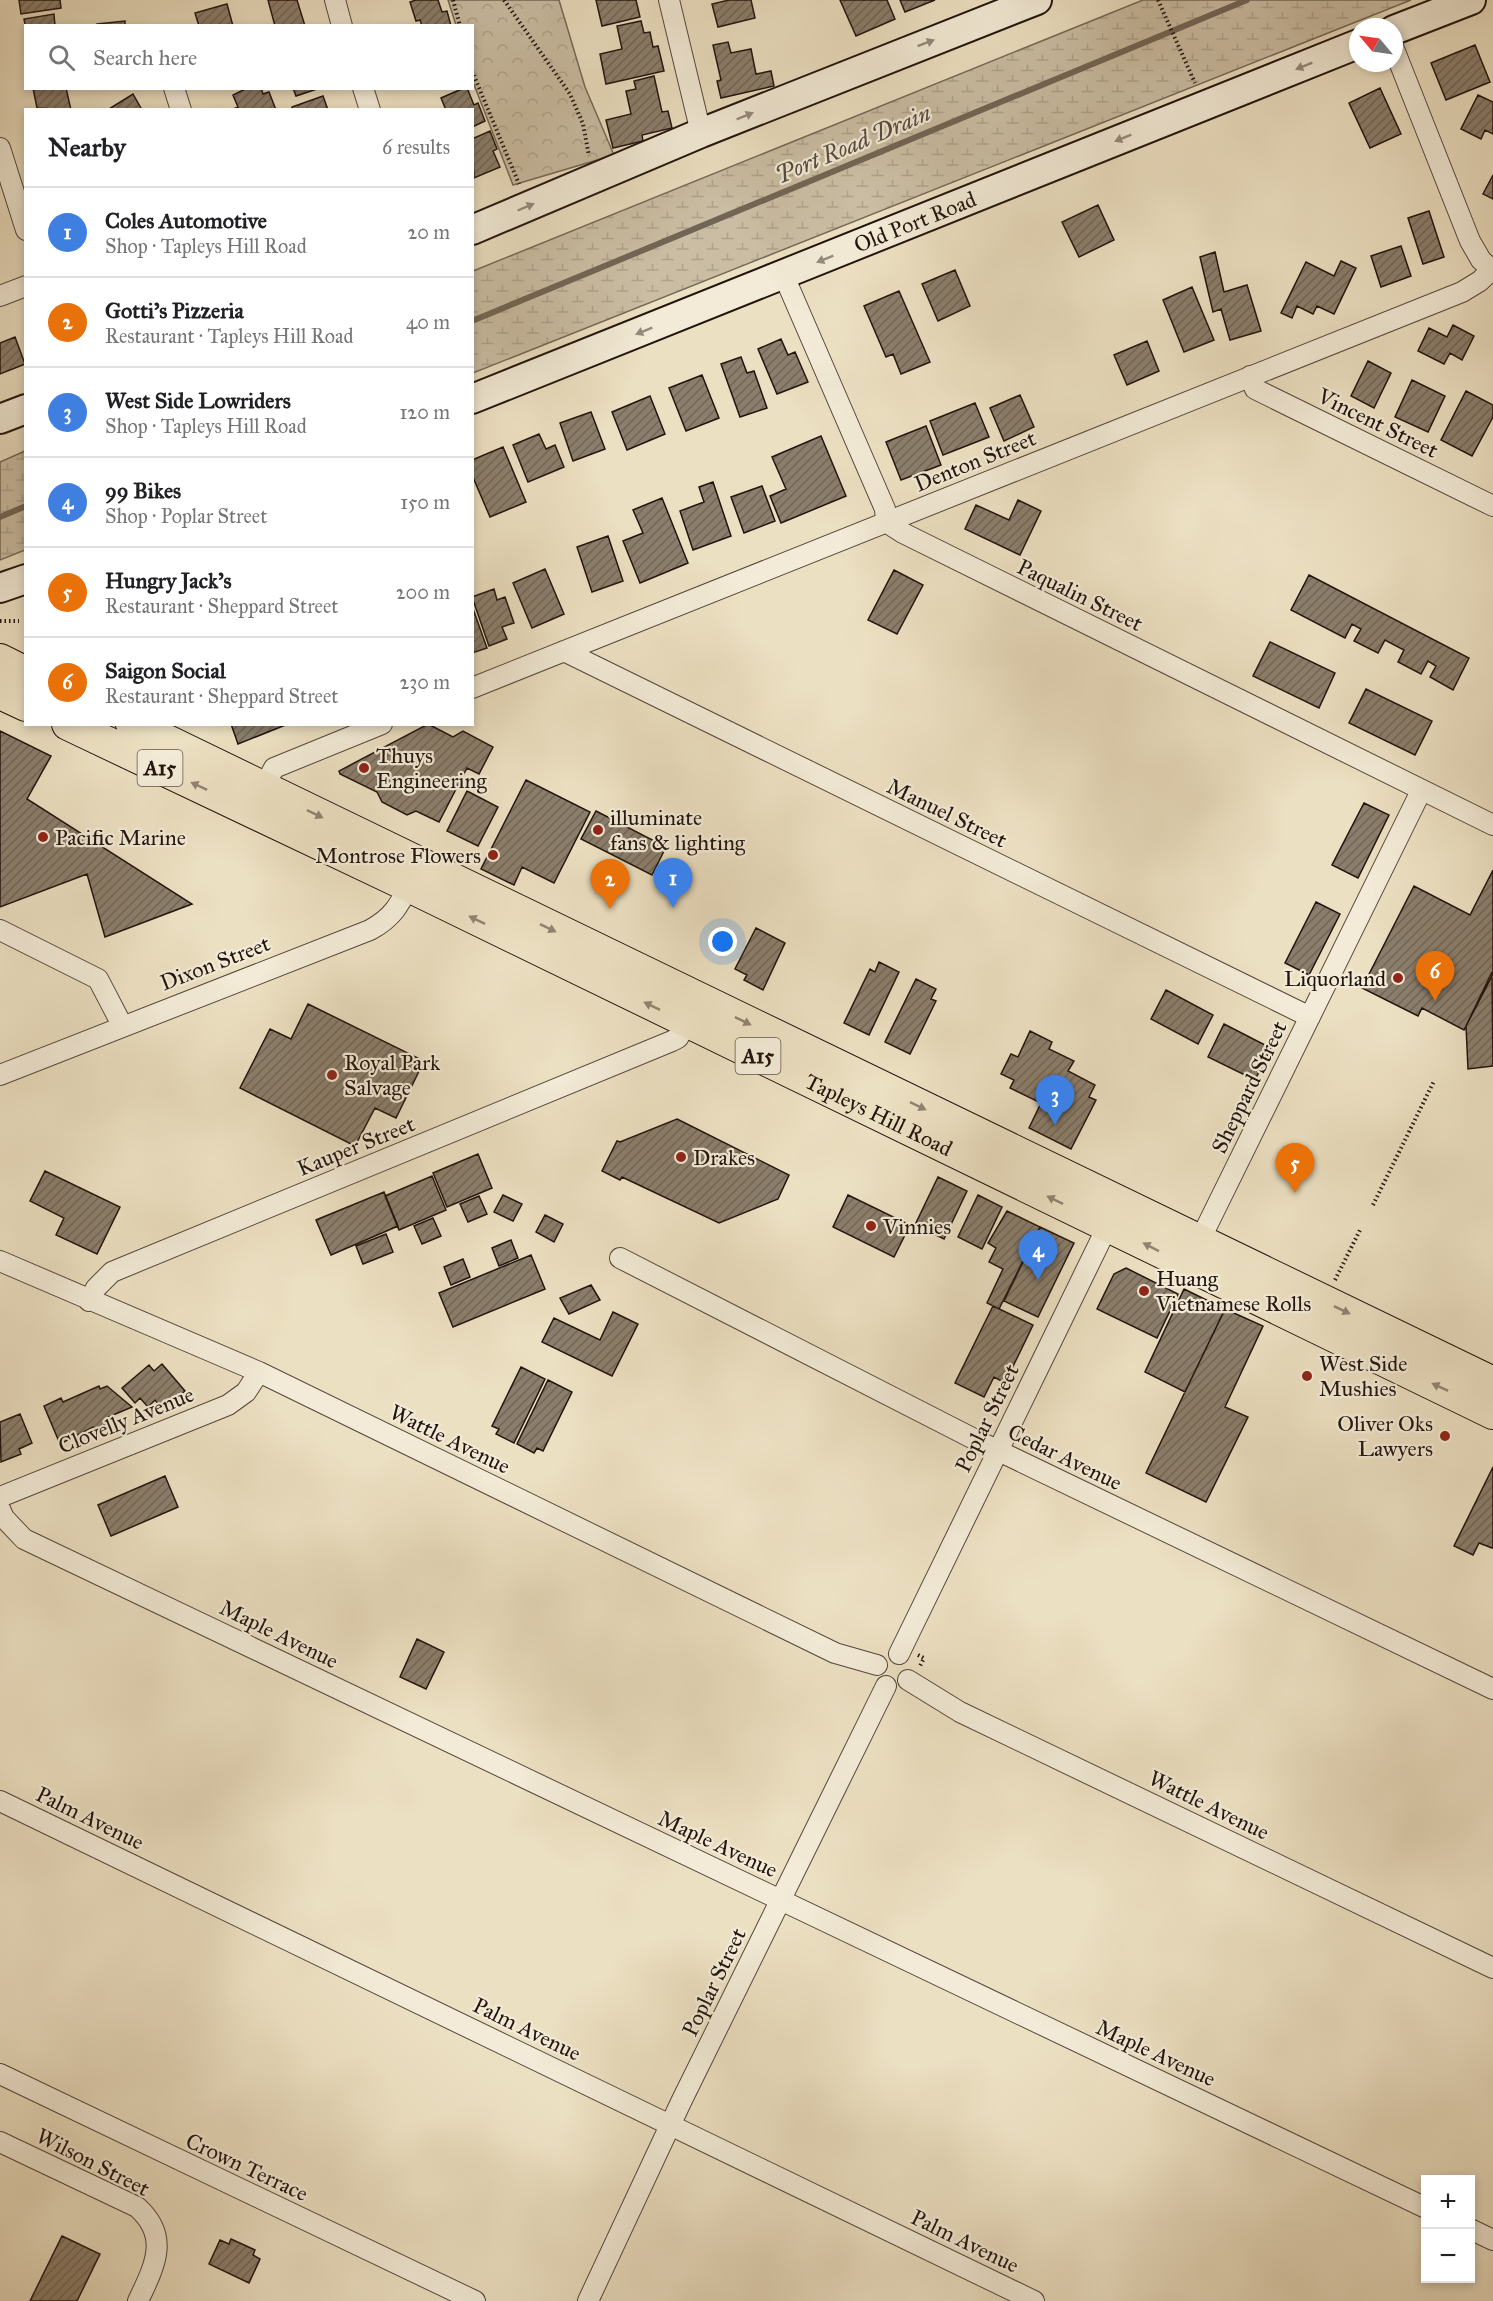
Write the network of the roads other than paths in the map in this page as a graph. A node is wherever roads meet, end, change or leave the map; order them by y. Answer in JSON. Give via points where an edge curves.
{"nodes":[{"id":1,"x":335,"y":0,"type":"edge"},
{"id":2,"x":669,"y":0,"type":"edge"},
{"id":3,"x":1037,"y":0,"type":"edge"},
{"id":4,"x":1471,"y":0,"type":"edge"},
{"id":5,"x":341,"y":24,"type":"edge"},
{"id":6,"x":1403,"y":26,"type":"edge"},
{"id":7,"x":1349,"y":48,"type":"edge"},
{"id":8,"x":1403,"y":72,"type":"edge"},
{"id":9,"x":175,"y":90,"type":"edge"},
{"id":10,"x":364,"y":90,"type":"edge"},
{"id":11,"x":180,"y":108,"type":"edge"},
{"id":12,"x":369,"y":108,"type":"edge"},
{"id":13,"x":701,"y":133,"type":"junction"},
{"id":14,"x":0,"y":148,"type":"edge"},
{"id":15,"x":24,"y":224,"type":"edge"},
{"id":16,"x":474,"y":229,"type":"edge"},
{"id":17,"x":1492,"y":270,"type":"edge"},
{"id":18,"x":784,"y":276,"type":"junction"},
{"id":19,"x":24,"y":287,"type":"edge"},
{"id":20,"x":0,"y":296,"type":"edge"},
{"id":21,"x":1250,"y":376,"type":"junction"},
{"id":22,"x":474,"y":398,"type":"edge"},
{"id":23,"x":24,"y":410,"type":"edge"},
{"id":24,"x":0,"y":419,"type":"edge"},
{"id":25,"x":1493,"y":506,"type":"edge"},
{"id":26,"x":886,"y":522,"type":"junction"},
{"id":27,"x":24,"y":580,"type":"edge"},
{"id":28,"x":0,"y":588,"type":"edge"},
{"id":29,"x":564,"y":651,"type":"junction"},
{"id":30,"x":0,"y":660,"type":"edge"},
{"id":31,"x":24,"y":672,"type":"edge"},
{"id":32,"x":474,"y":687,"type":"edge"},
{"id":33,"x":0,"y":693,"type":"edge"},
{"id":34,"x":24,"y":704,"type":"edge"},
{"id":35,"x":73,"y":726,"type":"edge"},
{"id":36,"x":135,"y":726,"type":"edge"},
{"id":37,"x":377,"y":726,"type":"edge"},
{"id":38,"x":1421,"y":791,"type":"junction"},
{"id":39,"x":257,"y":800,"type":"junction"},
{"id":40,"x":1493,"y":825,"type":"edge"},
{"id":41,"x":415,"y":876,"type":"junction"},
{"id":42,"x":0,"y":930,"type":"edge"},
{"id":43,"x":694,"y":1012,"type":"junction"},
{"id":44,"x":1310,"y":1017,"type":"junction"},
{"id":45,"x":122,"y":1025,"type":"junction"},
{"id":46,"x":0,"y":1074,"type":"edge"},
{"id":47,"x":1113,"y":1214,"type":"junction"},
{"id":48,"x":1199,"y":1242,"type":"junction"},
{"id":49,"x":620,"y":1258,"type":"dead end"},
{"id":50,"x":0,"y":1261,"type":"edge"},
{"id":51,"x":89,"y":1302,"type":"junction"},
{"id":52,"x":259,"y":1372,"type":"junction"},
{"id":53,"x":1491,"y":1398,"type":"edge"},
{"id":54,"x":998,"y":1451,"type":"junction"},
{"id":55,"x":0,"y":1497,"type":"edge"},
{"id":56,"x":0,"y":1509,"type":"edge"},
{"id":57,"x":899,"y":1654,"type":"junction"},
{"id":58,"x":877,"y":1665,"type":"junction"},
{"id":59,"x":908,"y":1680,"type":"junction"},
{"id":60,"x":886,"y":1686,"type":"junction"},
{"id":61,"x":1493,"y":1689,"type":"edge"},
{"id":62,"x":0,"y":1801,"type":"edge"},
{"id":63,"x":780,"y":1900,"type":"junction"},
{"id":64,"x":1493,"y":1968,"type":"edge"},
{"id":65,"x":0,"y":2074,"type":"edge"},
{"id":66,"x":670,"y":2125,"type":"junction"},
{"id":67,"x":0,"y":2142,"type":"edge"},
{"id":68,"x":1421,"y":2206,"type":"edge"},
{"id":69,"x":1475,"y":2231,"type":"edge"},
{"id":70,"x":1493,"y":2240,"type":"edge"},
{"id":71,"x":138,"y":2301,"type":"edge"},
{"id":72,"x":475,"y":2301,"type":"edge"},
{"id":73,"x":588,"y":2301,"type":"edge"},
{"id":74,"x":1034,"y":2301,"type":"edge"}],
"edges":[{"from":1,"to":5,"type":"street"},
{"from":2,"to":13,"type":"street"},
{"from":13,"to":3,"type":"main road","one_way":true},
{"from":4,"to":6,"type":"main road"},
{"from":7,"to":18,"type":"main road","name":"Old Port Road","one_way":true},
{"from":8,"to":17,"type":"street","via":[[1470,242]]},
{"from":9,"to":11,"type":"street"},
{"from":10,"to":12,"type":"street"},
{"from":16,"to":13,"type":"main road","one_way":true},
{"from":14,"to":15,"type":"street"},
{"from":17,"to":21,"type":"street","name":"Denton Street","via":[[1462,292]]},
{"from":18,"to":22,"type":"main road","name":"Old Port Road","one_way":true},
{"from":18,"to":26,"type":"street","via":[[885,509]]},
{"from":19,"to":20,"type":"street"},
{"from":21,"to":25,"type":"street","name":"Vincent Street","via":[[1255,389]]},
{"from":21,"to":26,"type":"street","name":"Denton Street"},
{"from":23,"to":24,"type":"main road"},
{"from":26,"to":29,"type":"street","name":"Denton Street"},
{"from":26,"to":38,"type":"street","name":"Paqualin Street"},
{"from":27,"to":28,"type":"main road"},
{"from":29,"to":32,"type":"street","name":"Denton Street"},
{"from":29,"to":44,"type":"street","name":"Manuel Street"},
{"from":30,"to":31,"type":"main road"},
{"from":33,"to":34,"type":"main road"},
{"from":39,"to":35,"type":"main road","name":"Tapleys Hill Road","number":"A15","one_way":true},
{"from":36,"to":39,"type":"main road","name":"Tapleys Hill Road","number":"A15"},
{"from":37,"to":39,"type":"street","via":[[274,768]]},
{"from":38,"to":40,"type":"street","name":"Paqualin Street"},
{"from":38,"to":44,"type":"street","name":"Sheppard Street"},
{"from":39,"to":41,"type":"main road","name":"Tapleys Hill Road","number":"A15"},
{"from":41,"to":43,"type":"main road","name":"Tapleys Hill Road","number":"A15"},
{"from":41,"to":45,"type":"street","name":"Dixon Street","via":[[397,910],[370,930]]},
{"from":42,"to":45,"type":"street","via":[[98,978]]},
{"from":43,"to":47,"type":"main road","name":"Tapleys Hill Road","number":"A15"},
{"from":43,"to":51,"type":"street","name":"Kauper Street","via":[[672,1041],[111,1272]]},
{"from":44,"to":48,"type":"street","name":"Sheppard Street"},
{"from":45,"to":46,"type":"street","name":"Dixon Street"},
{"from":47,"to":48,"type":"main road","name":"Tapleys Hill Road","number":"A15"},
{"from":53,"to":47,"type":"main road","name":"Tapleys Hill Road","number":"A15","one_way":true},
{"from":47,"to":54,"type":"street","name":"Poplar Street"},
{"from":48,"to":53,"type":"main road","name":"Tapleys Hill Road","number":"A15","one_way":true},
{"from":49,"to":54,"type":"street","name":"Cedar Avenue"},
{"from":50,"to":51,"type":"street","name":"Wattle Avenue"},
{"from":51,"to":52,"type":"street","name":"Wattle Avenue"},
{"from":52,"to":55,"type":"street","name":"Clovelly Avenue","via":[[246,1392],[228,1405]]},
{"from":52,"to":58,"type":"street","name":"Wattle Avenue","via":[[835,1653]]},
{"from":54,"to":57,"type":"street","name":"Poplar Street"},
{"from":54,"to":61,"type":"street","name":"Cedar Avenue"},
{"from":56,"to":63,"type":"street","name":"Maple Avenue","via":[[24,1539]]},
{"from":57,"to":58,"type":"street","via":[[888,1654]]},
{"from":57,"to":59,"type":"street","via":[[910,1665]]},
{"from":58,"to":60,"type":"street","via":[[877,1676]]},
{"from":59,"to":60,"type":"street","via":[[896,1687]]},
{"from":59,"to":64,"type":"street","name":"Wattle Avenue","via":[[960,1712]]},
{"from":60,"to":63,"type":"street","name":"Poplar Street"},
{"from":62,"to":66,"type":"street","name":"Palm Avenue"},
{"from":63,"to":66,"type":"street","name":"Poplar Street"},
{"from":63,"to":68,"type":"street","name":"Maple Avenue"},
{"from":65,"to":72,"type":"street","name":"Crown Terrace"},
{"from":66,"to":73,"type":"street","name":"Poplar Street"},
{"from":66,"to":74,"type":"street","name":"Palm Avenue"},
{"from":67,"to":71,"type":"street","name":"Wilson Street","via":[[137,2207],[150,2218],[157,2252]]},
{"from":69,"to":70,"type":"street"}]}
